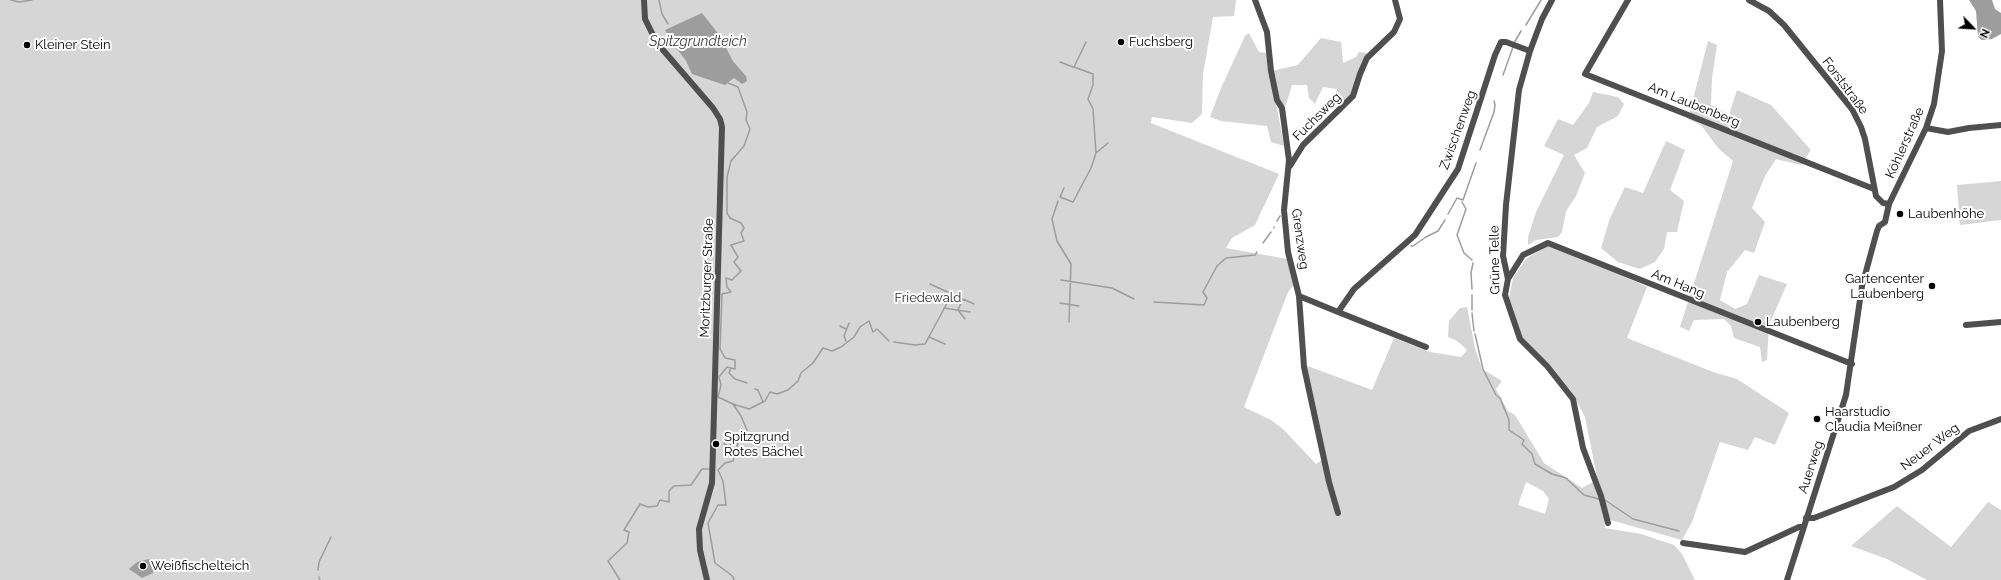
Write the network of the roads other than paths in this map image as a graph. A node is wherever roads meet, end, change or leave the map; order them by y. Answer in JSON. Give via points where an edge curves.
{"nodes":[{"id":1,"x":644,"y":0,"type":"edge"},
{"id":2,"x":1255,"y":0,"type":"edge"},
{"id":3,"x":1395,"y":0,"type":"edge"},
{"id":4,"x":1552,"y":0,"type":"edge"},
{"id":5,"x":1628,"y":0,"type":"edge"},
{"id":6,"x":1749,"y":0,"type":"edge"},
{"id":7,"x":1940,"y":0,"type":"edge"},
{"id":8,"x":1530,"y":51,"type":"junction"},
{"id":9,"x":2001,"y":125,"type":"edge"},
{"id":10,"x":1926,"y":128,"type":"junction"},
{"id":11,"x":1289,"y":168,"type":"junction"},
{"id":12,"x":1874,"y":189,"type":"junction"},
{"id":13,"x":1889,"y":204,"type":"junction"},
{"id":14,"x":1885,"y":222,"type":"joint"},
{"id":15,"x":1508,"y":279,"type":"junction"},
{"id":16,"x":1299,"y":296,"type":"junction"},
{"id":17,"x":1338,"y":312,"type":"junction"},
{"id":18,"x":2001,"y":322,"type":"edge"},
{"id":19,"x":1966,"y":325,"type":"dead end"},
{"id":20,"x":1426,"y":346,"type":"dead end"},
{"id":21,"x":1852,"y":364,"type":"junction"},
{"id":22,"x":2001,"y":419,"type":"edge"},
{"id":23,"x":1338,"y":513,"type":"dead end"},
{"id":24,"x":1806,"y":518,"type":"junction"},
{"id":25,"x":1608,"y":522,"type":"dead end"},
{"id":26,"x":1803,"y":527,"type":"junction"},
{"id":27,"x":1683,"y":544,"type":"dead end"},
{"id":28,"x":706,"y":580,"type":"edge"},
{"id":29,"x":1787,"y":580,"type":"edge"}],
"edges":[{"from":1,"to":28,"type":"street","name":"Moritzburger Straße","via":[[645,19],[657,43],[713,108],[722,127],[712,483],[699,534]]},
{"from":2,"to":11,"type":"street","name":"Grenzweg","via":[[1267,32],[1271,71],[1282,108]]},
{"from":3,"to":11,"type":"street","name":"Fuchsweg","via":[[1400,20],[1394,32],[1367,58],[1353,96],[1303,145]]},
{"from":4,"to":8,"type":"street","name":"Grüne Telle"},
{"from":5,"to":12,"type":"street","name":"Am Laubenberg","via":[[1585,74]]},
{"from":6,"to":12,"type":"street","name":"Forststraße","via":[[1784,25],[1852,109],[1865,139]]},
{"from":7,"to":10,"type":"street","name":"Köhlerstraße","via":[[1941,60],[1934,104]]},
{"from":8,"to":15,"type":"street","name":"Grüne Telle","via":[[1519,90],[1511,153],[1503,256]]},
{"from":8,"to":17,"type":"street","name":"Zwischenweg","via":[[1501,42],[1458,169],[1415,235],[1354,289]]},
{"from":9,"to":10,"type":"street","via":[[1948,132]]},
{"from":10,"to":13,"type":"street","name":"Köhlerstraße"},
{"from":11,"to":16,"type":"street","name":"Grenzweg","via":[[1284,210],[1288,252]]},
{"from":12,"to":13,"type":"street","via":[[1879,200]]},
{"from":13,"to":14,"type":"street","name":"Köhlerstraße"},
{"from":14,"to":21,"type":"street","name":"Auerweg","via":[[1877,231],[1862,286]]},
{"from":15,"to":21,"type":"street","name":"Am Hang","via":[[1523,255],[1548,243]]},
{"from":15,"to":25,"type":"street","name":"Grüne Telle","via":[[1504,295],[1520,339],[1547,366],[1573,399],[1583,448],[1602,496]]},
{"from":16,"to":17,"type":"street"},
{"from":16,"to":23,"type":"street","name":"Grenzweg","via":[[1304,367]]},
{"from":17,"to":20,"type":"street"},
{"from":18,"to":19,"type":"street"},
{"from":21,"to":24,"type":"street","name":"Auerweg","via":[[1846,395]]},
{"from":22,"to":24,"type":"street","name":"Neuer Weg","via":[[1965,434],[1922,470],[1894,487],[1814,518]]},
{"from":24,"to":26,"type":"street","name":"Auerweg"},
{"from":26,"to":27,"type":"street","via":[[1745,552]]},
{"from":26,"to":29,"type":"street","name":"Auerweg"}]}
